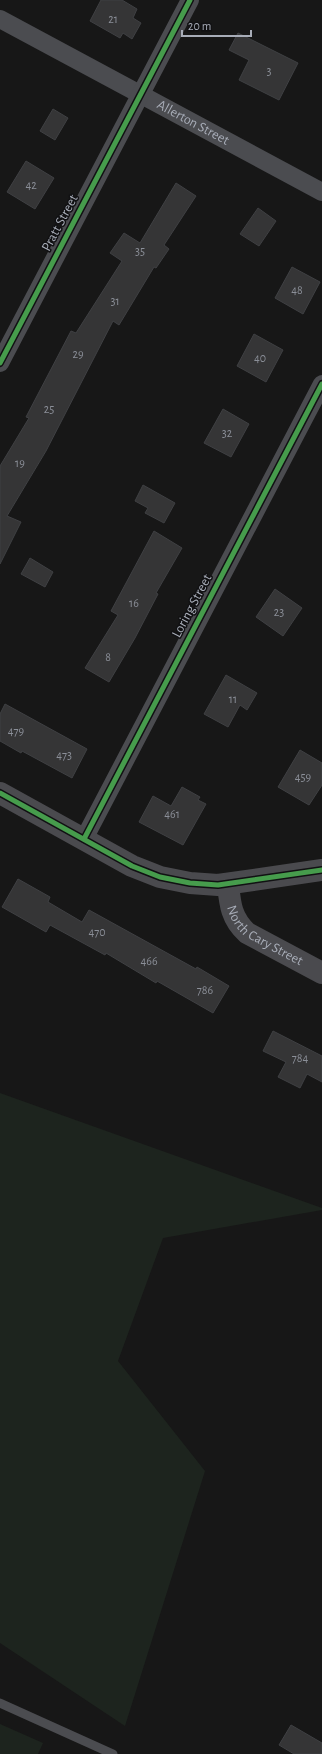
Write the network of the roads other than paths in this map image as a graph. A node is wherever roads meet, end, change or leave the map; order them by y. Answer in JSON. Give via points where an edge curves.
{"nodes":[{"id":1,"x":190,"y":0,"type":"edge"},
{"id":2,"x":0,"y":20,"type":"edge"},
{"id":3,"x":141,"y":95,"type":"junction"},
{"id":4,"x":322,"y":192,"type":"edge"},
{"id":5,"x":0,"y":363,"type":"edge"},
{"id":6,"x":322,"y":384,"type":"edge"},
{"id":7,"x":0,"y":793,"type":"edge"},
{"id":8,"x":84,"y":840,"type":"junction"},
{"id":9,"x":322,"y":870,"type":"edge"},
{"id":10,"x":228,"y":884,"type":"junction"},
{"id":11,"x":322,"y":973,"type":"edge"},
{"id":12,"x":0,"y":1703,"type":"edge"},
{"id":13,"x":113,"y":1754,"type":"edge"}],
"edges":[{"from":1,"to":3,"type":"street","name":"Pratt Street"},
{"from":2,"to":3,"type":"street","name":"Allerton Street"},
{"from":3,"to":4,"type":"street","name":"Allerton Street"},
{"from":3,"to":5,"type":"street","name":"Pratt Street"},
{"from":6,"to":8,"type":"street","name":"Loring Street"},
{"from":7,"to":8,"type":"main road"},
{"from":8,"to":10,"type":"main road","via":[[132,866],[160,877],[190,883]]},
{"from":9,"to":10,"type":"main road"},
{"from":10,"to":11,"type":"main road","name":"North Cary Street","via":[[234,919],[247,933]]},
{"from":12,"to":13,"type":"lane"}]}
